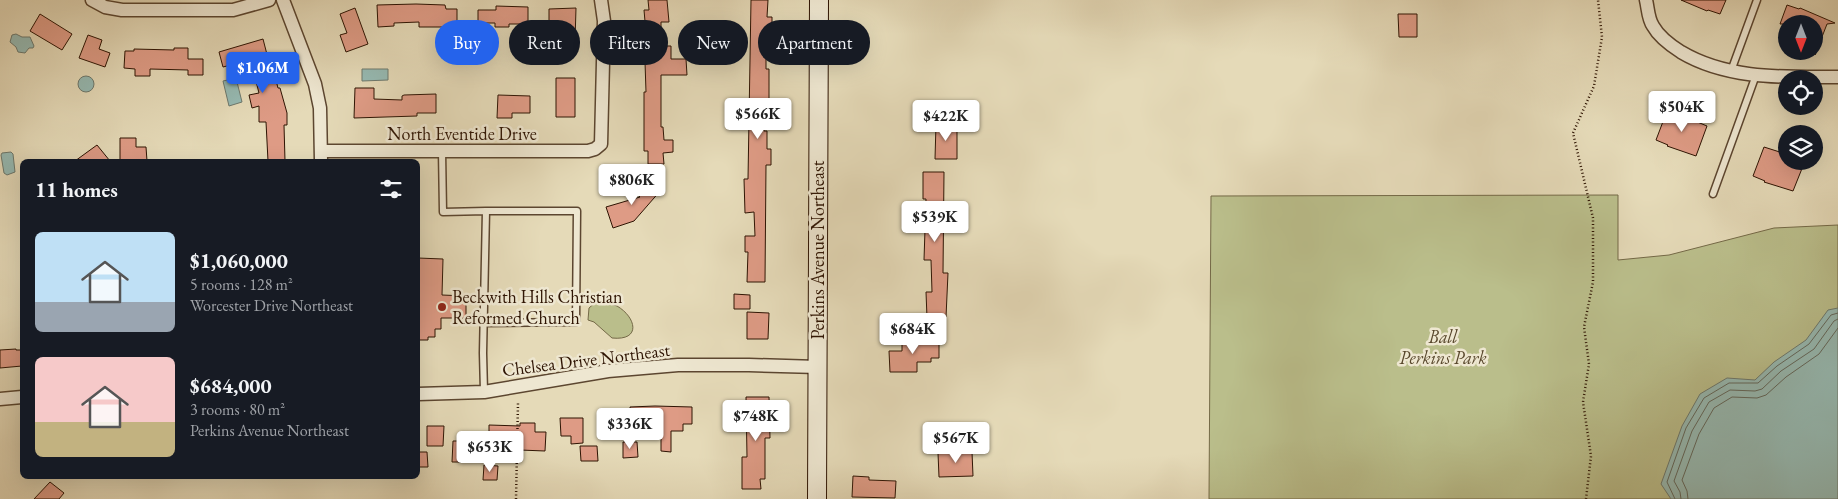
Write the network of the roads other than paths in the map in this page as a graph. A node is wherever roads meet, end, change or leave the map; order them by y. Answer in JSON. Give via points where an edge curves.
{"nodes":[{"id":1,"x":92,"y":0,"type":"edge"},
{"id":2,"x":269,"y":0,"type":"edge"},
{"id":3,"x":283,"y":0,"type":"edge"},
{"id":4,"x":601,"y":0,"type":"edge"},
{"id":5,"x":819,"y":0,"type":"edge"},
{"id":6,"x":1646,"y":0,"type":"edge"},
{"id":7,"x":1757,"y":0,"type":"edge"},
{"id":8,"x":1731,"y":71,"type":"junction"},
{"id":9,"x":1756,"y":75,"type":"junction"},
{"id":10,"x":1838,"y":77,"type":"edge"},
{"id":11,"x":442,"y":151,"type":"junction"},
{"id":12,"x":321,"y":156,"type":"edge"},
{"id":13,"x":1713,"y":194,"type":"dead end"},
{"id":14,"x":486,"y":211,"type":"junction"},
{"id":15,"x":483,"y":324,"type":"junction"},
{"id":16,"x":818,"y":367,"type":"junction"},
{"id":17,"x":484,"y":392,"type":"junction"},
{"id":18,"x":420,"y":394,"type":"edge"},
{"id":19,"x":20,"y":397,"type":"edge"},
{"id":20,"x":0,"y":399,"type":"edge"},
{"id":21,"x":818,"y":499,"type":"edge"}],
"edges":[{"from":1,"to":2,"type":"street","via":[[105,7],[122,10],[233,10]]},
{"from":3,"to":12,"type":"street","via":[[315,84],[320,108]]},
{"from":4,"to":11,"type":"street","name":"North Eventide Drive","via":[[604,22],[601,144],[588,151]]},
{"from":5,"to":16,"type":"street","name":"Perkins Avenue Northeast"},
{"from":6,"to":8,"type":"street","via":[[1652,25],[1668,44],[1696,61]]},
{"from":7,"to":8,"type":"lane"},
{"from":8,"to":9,"type":"street"},
{"from":9,"to":10,"type":"street"},
{"from":9,"to":13,"type":"lane"},
{"from":11,"to":12,"type":"street","name":"North Eventide Drive"},
{"from":11,"to":14,"type":"lane","via":[[443,212]]},
{"from":14,"to":15,"type":"lane"},
{"from":14,"to":15,"type":"lane","via":[[577,211],[576,322]]},
{"from":15,"to":17,"type":"lane"},
{"from":16,"to":17,"type":"street","name":"Chelsea Drive Northeast","via":[[678,365],[608,371]]},
{"from":16,"to":21,"type":"street","name":"Perkins Avenue Northeast"},
{"from":17,"to":18,"type":"street","name":"Chelsea Drive Northeast"},
{"from":19,"to":20,"type":"street"}]}
